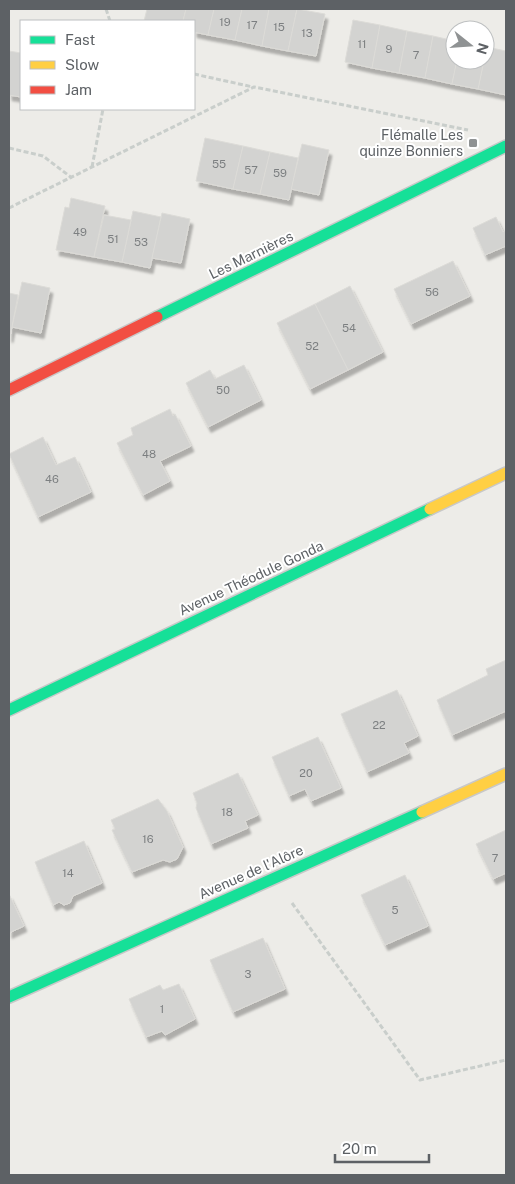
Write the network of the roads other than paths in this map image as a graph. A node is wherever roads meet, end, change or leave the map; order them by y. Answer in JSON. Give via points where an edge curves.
{"nodes":[{"id":1,"x":506,"y":146,"type":"edge"},
{"id":2,"x":9,"y":390,"type":"edge"},
{"id":3,"x":506,"y":473,"type":"edge"},
{"id":4,"x":9,"y":710,"type":"edge"},
{"id":5,"x":506,"y":774,"type":"edge"},
{"id":6,"x":9,"y":997,"type":"edge"}],
"edges":[{"from":1,"to":2,"type":"street","name":"Les Marnières"},
{"from":3,"to":4,"type":"street","name":"Avenue Théodule Gonda"},
{"from":5,"to":6,"type":"street","name":"Avenue de l'Alôre"}]}
